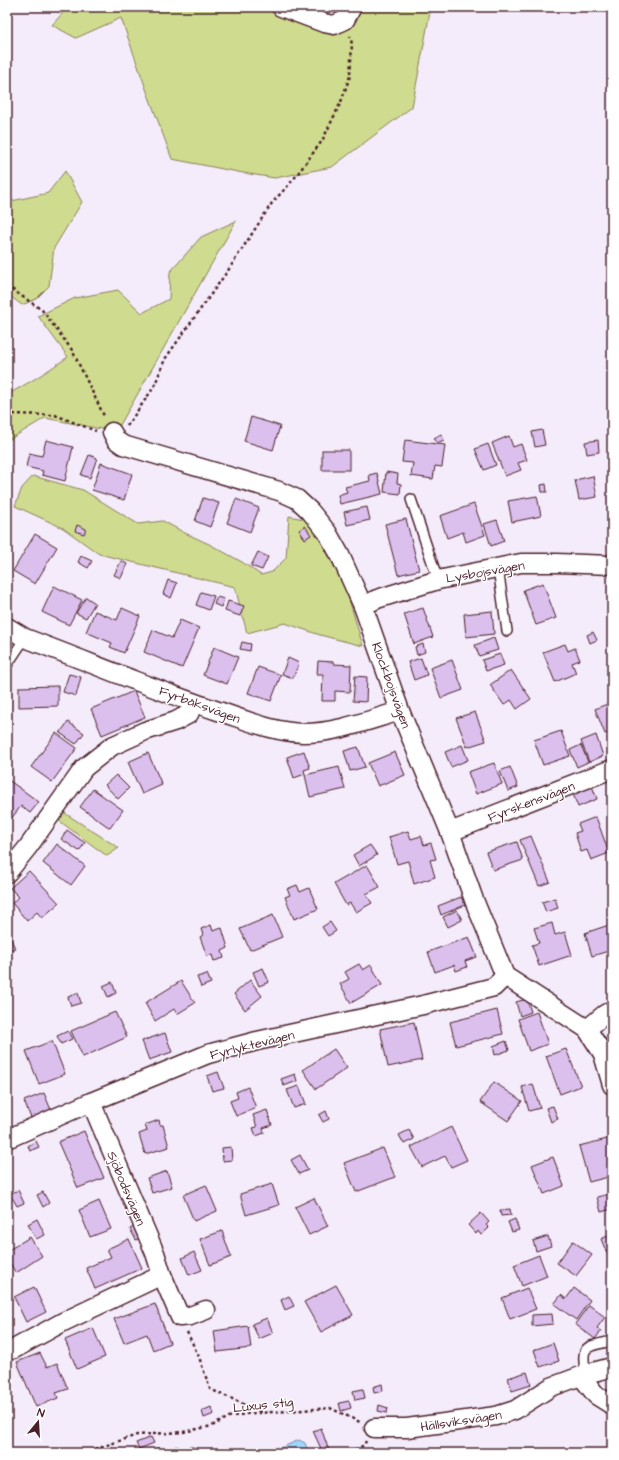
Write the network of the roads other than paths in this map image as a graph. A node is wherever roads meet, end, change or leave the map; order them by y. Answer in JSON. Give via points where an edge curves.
{"nodes":[{"id":1,"x":282,"y":7,"type":"edge"},
{"id":2,"x":349,"y":14,"type":"edge"},
{"id":3,"x":112,"y":432,"type":"road end"},
{"id":4,"x":411,"y":499,"type":"dead end"},
{"id":5,"x":612,"y":565,"type":"edge"},
{"id":6,"x":498,"y":568,"type":"junction"},
{"id":7,"x":438,"y":580,"type":"junction"},
{"id":8,"x":363,"y":606,"type":"junction"},
{"id":9,"x":7,"y":627,"type":"edge"},
{"id":10,"x":507,"y":631,"type":"dead end"},
{"id":11,"x":25,"y":638,"type":"junction"},
{"id":12,"x":7,"y":665,"type":"edge"},
{"id":13,"x":194,"y":703,"type":"junction"},
{"id":14,"x":400,"y":711,"type":"junction"},
{"id":15,"x":612,"y":769,"type":"edge"},
{"id":16,"x":450,"y":832,"type":"junction"},
{"id":17,"x":7,"y":873,"type":"edge"},
{"id":18,"x":505,"y":976,"type":"junction"},
{"id":19,"x":612,"y":1010,"type":"edge"},
{"id":20,"x":587,"y":1029,"type":"junction"},
{"id":21,"x":612,"y":1085,"type":"edge"},
{"id":22,"x":91,"y":1102,"type":"junction"},
{"id":23,"x":7,"y":1139,"type":"edge"},
{"id":24,"x":162,"y":1275,"type":"junction"},
{"id":25,"x":206,"y":1310,"type":"dead end"},
{"id":26,"x":612,"y":1341,"type":"edge"},
{"id":27,"x":7,"y":1351,"type":"edge"},
{"id":28,"x":612,"y":1367,"type":"edge"},
{"id":29,"x":584,"y":1375,"type":"junction"},
{"id":30,"x":612,"y":1405,"type":"edge"},
{"id":31,"x":374,"y":1428,"type":"road end"}],
"edges":[{"from":1,"to":2,"type":"street","via":[[334,25]]},
{"from":3,"to":8,"type":"street","name":"Klockbojsvägen","via":[[116,440],[123,445],[279,491],[296,499],[327,532]]},
{"from":4,"to":7,"type":"lane"},
{"from":5,"to":6,"type":"street","name":"Lysbojsvägen","via":[[521,563]]},
{"from":6,"to":7,"type":"street","name":"Lysbojsvägen"},
{"from":6,"to":10,"type":"lane"},
{"from":7,"to":8,"type":"street","name":"Lysbojsvägen","via":[[377,599]]},
{"from":8,"to":14,"type":"street","name":"Klockbojsvägen"},
{"from":9,"to":11,"type":"street","name":"Fyrbåksvägen"},
{"from":11,"to":12,"type":"lane"},
{"from":11,"to":13,"type":"street","name":"Fyrbåksvägen"},
{"from":13,"to":14,"type":"street","name":"Fyrbåksvägen","via":[[264,726],[304,733],[342,728]]},
{"from":13,"to":17,"type":"street","via":[[189,714],[112,746],[84,768],[28,848]]},
{"from":14,"to":16,"type":"street","name":"Klockbojsvägen"},
{"from":15,"to":16,"type":"street","name":"Fyrskensvägen"},
{"from":16,"to":18,"type":"street","name":"Klockbojsvägen"},
{"from":18,"to":20,"type":"street"},
{"from":18,"to":22,"type":"street","name":"Fyrlyktevägen","via":[[494,987],[208,1054]]},
{"from":19,"to":20,"type":"street"},
{"from":20,"to":21,"type":"street","via":[[603,1054]]},
{"from":22,"to":23,"type":"street","name":"Fyrlyktevägen"},
{"from":22,"to":24,"type":"street","name":"Sjöbodsvägen"},
{"from":24,"to":25,"type":"street","name":"Sjöbodsvägen","via":[[180,1317]]},
{"from":24,"to":27,"type":"street"},
{"from":26,"to":29,"type":"lane","via":[[587,1347],[584,1352]]},
{"from":28,"to":29,"type":"street","name":"Hällsviksvägen"},
{"from":29,"to":30,"type":"street","via":[[596,1395]]},
{"from":29,"to":31,"type":"street","name":"Hällsviksvägen","via":[[551,1387],[516,1410],[496,1416],[407,1428]]}]}
